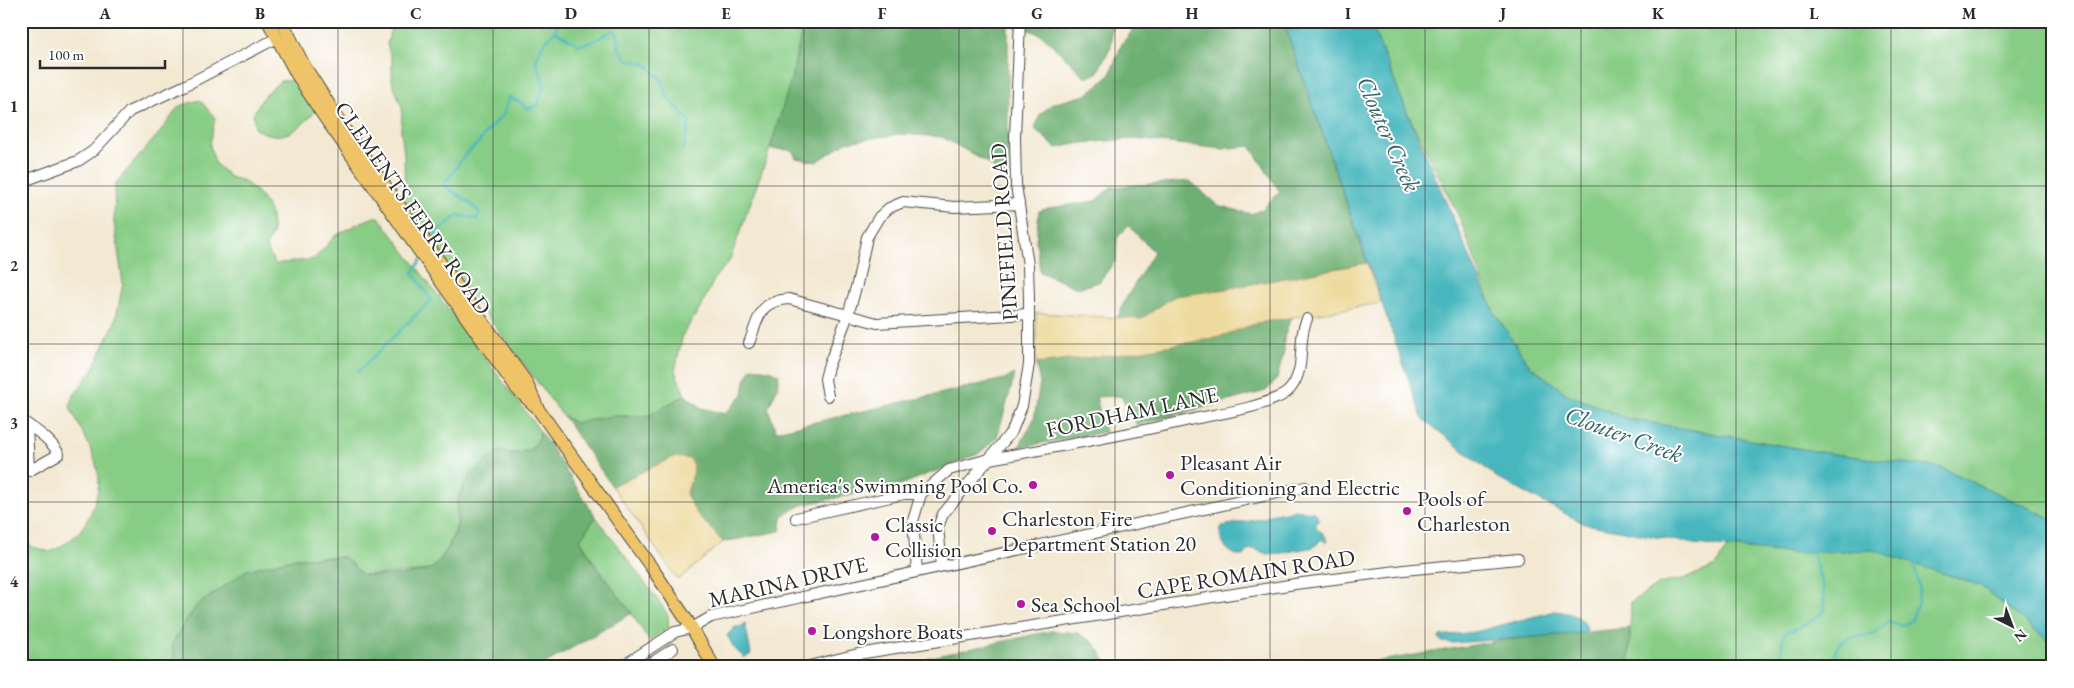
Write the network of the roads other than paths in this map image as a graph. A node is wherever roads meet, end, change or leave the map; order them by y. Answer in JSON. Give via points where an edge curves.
{"nodes":[{"id":1,"x":268,"y":21,"type":"edge"},
{"id":2,"x":282,"y":21,"type":"edge"},
{"id":3,"x":1020,"y":21,"type":"edge"},
{"id":4,"x":277,"y":38,"type":"junction"},
{"id":5,"x":21,"y":182,"type":"edge"},
{"id":6,"x":1019,"y":204,"type":"junction"},
{"id":7,"x":414,"y":237,"type":"junction"},
{"id":8,"x":1029,"y":314,"type":"junction"},
{"id":9,"x":848,"y":315,"type":"junction"},
{"id":10,"x":1307,"y":320,"type":"dead end"},
{"id":11,"x":749,"y":343,"type":"dead end"},
{"id":12,"x":828,"y":396,"type":"dead end"},
{"id":13,"x":24,"y":422,"type":"edge"},
{"id":14,"x":989,"y":459,"type":"junction"},
{"id":15,"x":1305,"y":487,"type":"dead end"},
{"id":16,"x":920,"y":494,"type":"junction"},
{"id":17,"x":796,"y":518,"type":"dead end"},
{"id":18,"x":1518,"y":559,"type":"dead end"},
{"id":19,"x":942,"y":566,"type":"junction"},
{"id":20,"x":918,"y":571,"type":"junction"},
{"id":21,"x":692,"y":628,"type":"junction"},
{"id":22,"x":673,"y":649,"type":"dead end"},
{"id":23,"x":621,"y":667,"type":"edge"},
{"id":24,"x":645,"y":667,"type":"edge"},
{"id":25,"x":714,"y":667,"type":"edge"},
{"id":26,"x":805,"y":667,"type":"edge"}],
"edges":[{"from":1,"to":4,"type":"main road","name":"CLEMENTS FERRY ROAD"},
{"from":2,"to":7,"type":"main road","name":"CLEMENTS FERRY ROAD","via":[[303,64]]},
{"from":3,"to":6,"type":"street","name":"PINEFIELD ROAD","via":[[1015,136]]},
{"from":4,"to":5,"type":"street","via":[[130,111],[93,151],[78,161]]},
{"from":4,"to":7,"type":"main road","name":"CLEMENTS FERRY ROAD","via":[[321,112]]},
{"from":6,"to":8,"type":"street","name":"PINEFIELD ROAD","via":[[1028,265]]},
{"from":6,"to":9,"type":"street","via":[[954,207],[903,202],[889,208],[879,217],[867,237]]},
{"from":7,"to":21,"type":"main road","name":"CLEMENTS FERRY ROAD","via":[[517,389],[538,409]]},
{"from":8,"to":9,"type":"street","via":[[894,324]]},
{"from":8,"to":14,"type":"street","name":"PINEFIELD ROAD","via":[[1029,364],[1022,406],[1012,431]]},
{"from":9,"to":11,"type":"street","via":[[789,299],[773,301],[762,309]]},
{"from":9,"to":12,"type":"street","via":[[828,367],[825,380]]},
{"from":10,"to":14,"type":"street","name":"FORDHAM LANE","via":[[1303,328],[1299,372],[1292,386],[1281,396],[1117,437]]},
{"from":13,"to":13,"type":"street","via":[[52,443],[59,454],[29,471]]},
{"from":14,"to":16,"type":"street","via":[[949,470]]},
{"from":14,"to":19,"type":"street","name":"PINEFIELD ROAD","via":[[943,514],[938,527]]},
{"from":15,"to":19,"type":"street","name":"MARINA DRIVE"},
{"from":16,"to":17,"type":"street","via":[[904,494]]},
{"from":16,"to":20,"type":"street","via":[[913,521]]},
{"from":18,"to":26,"type":"street","name":"CAPE ROMAIN ROAD","via":[[1295,584],[858,654]]},
{"from":19,"to":20,"type":"street","name":"MARINA DRIVE"},
{"from":20,"to":21,"type":"street","name":"MARINA DRIVE","via":[[711,617]]},
{"from":21,"to":23,"type":"street","name":"MARINA DRIVE","via":[[675,632]]},
{"from":21,"to":25,"type":"main road","name":"CLEMENTS FERRY ROAD"},
{"from":22,"to":24,"type":"street"}]}
